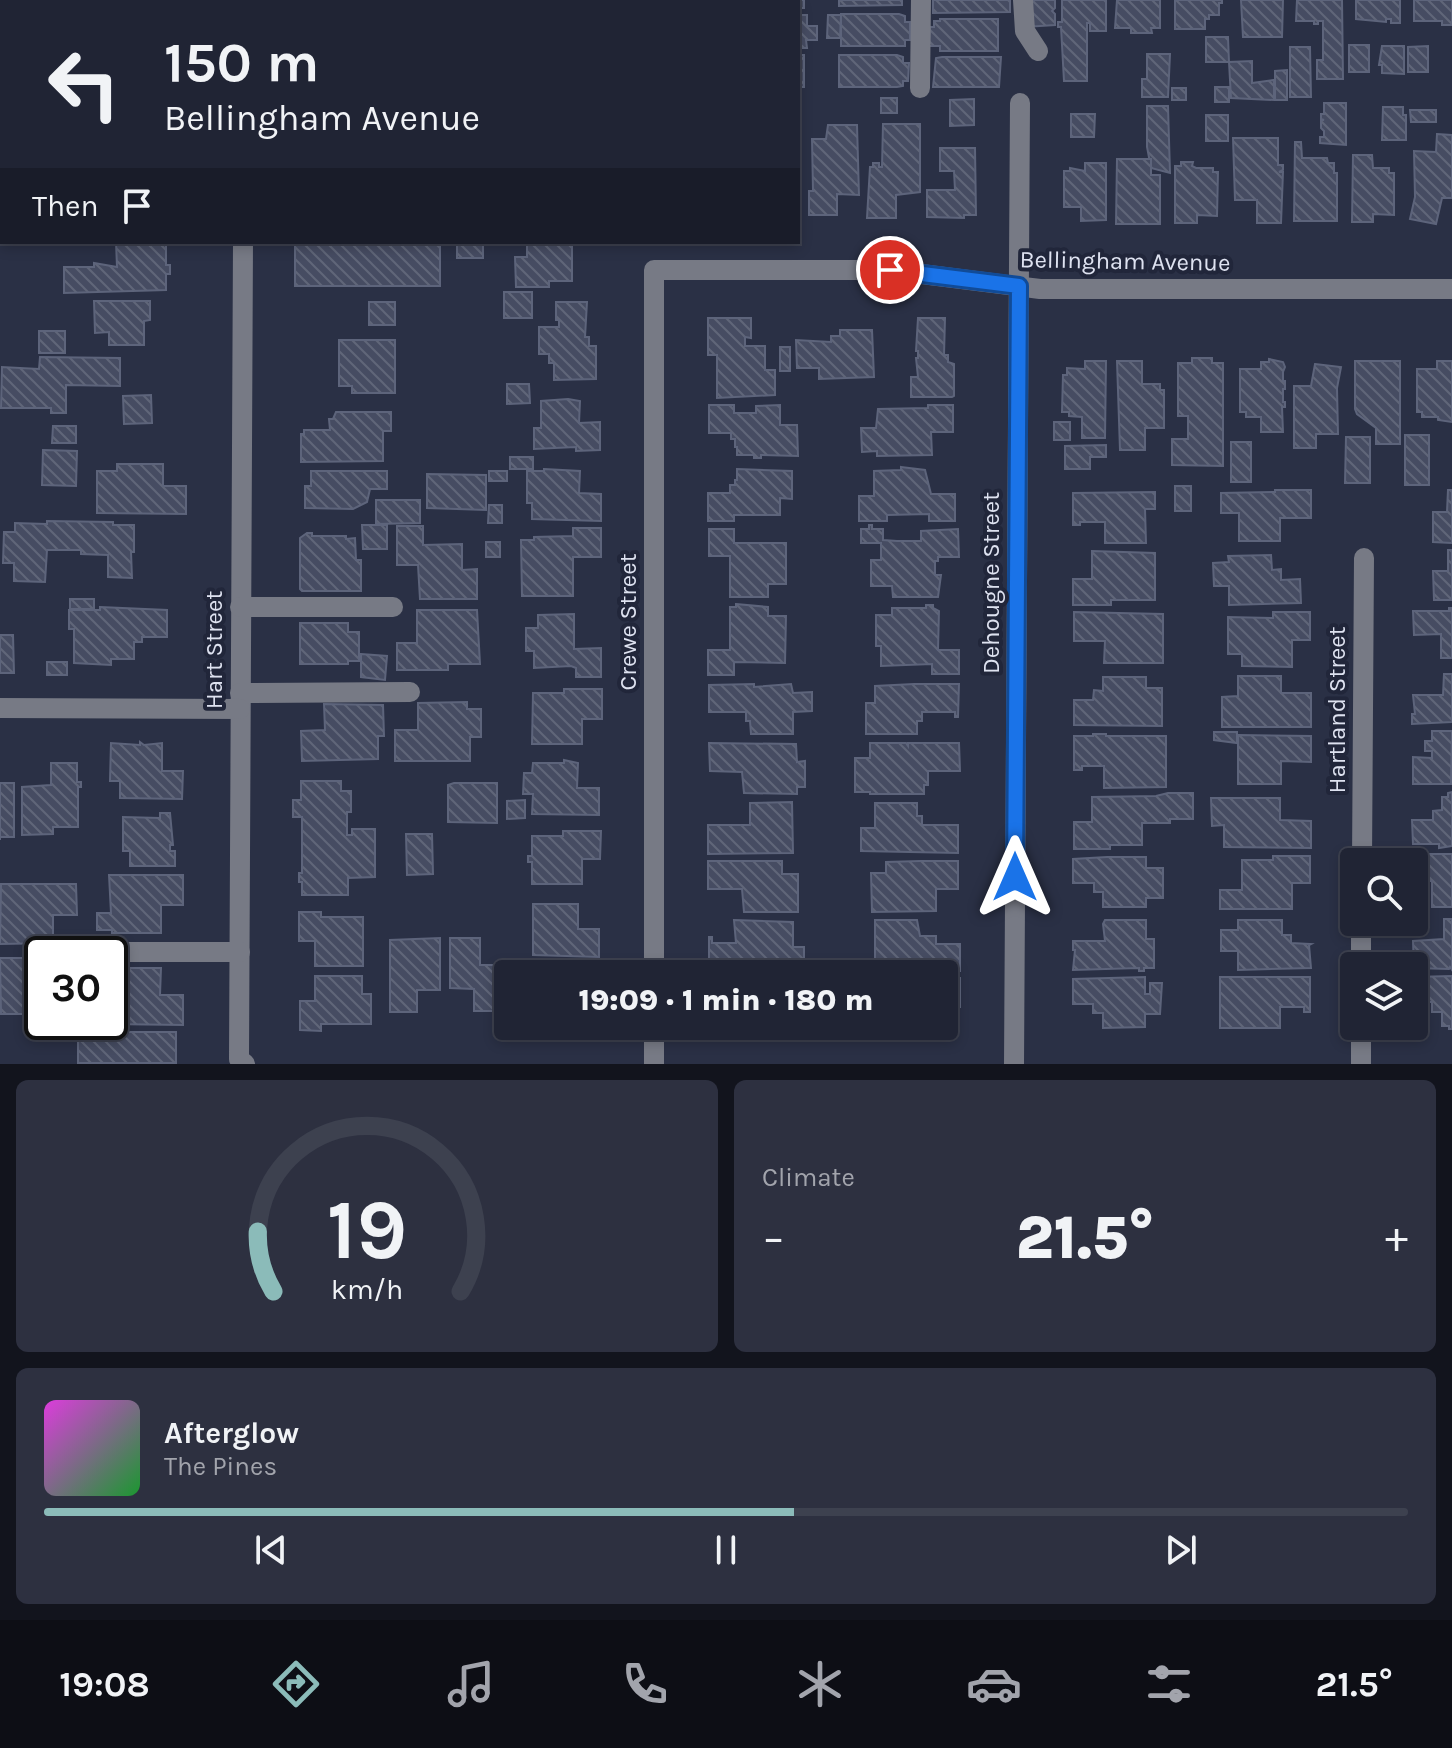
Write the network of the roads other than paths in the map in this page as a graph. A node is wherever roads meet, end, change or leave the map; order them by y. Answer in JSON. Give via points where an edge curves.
{"nodes":[{"id":1,"x":921,"y":0,"type":"edge"},
{"id":2,"x":1023,"y":0,"type":"edge"},
{"id":3,"x":1038,"y":51,"type":"dead end"},
{"id":4,"x":920,"y":88,"type":"dead end"},
{"id":5,"x":1020,"y":103,"type":"dead end"},
{"id":6,"x":243,"y":244,"type":"edge"},
{"id":7,"x":654,"y":270,"type":"joint"},
{"id":8,"x":1019,"y":286,"type":"junction"},
{"id":9,"x":1452,"y":289,"type":"edge"},
{"id":10,"x":1364,"y":558,"type":"dead end"},
{"id":11,"x":240,"y":607,"type":"junction"},
{"id":12,"x":393,"y":607,"type":"dead end"},
{"id":13,"x":410,"y":692,"type":"dead end"},
{"id":14,"x":240,"y":701,"type":"junction"},
{"id":15,"x":0,"y":708,"type":"edge"},
{"id":16,"x":1362,"y":848,"type":"edge"},
{"id":17,"x":128,"y":952,"type":"edge"},
{"id":18,"x":240,"y":952,"type":"junction"},
{"id":19,"x":654,"y":960,"type":"edge"},
{"id":20,"x":654,"y":1040,"type":"edge"},
{"id":21,"x":1361,"y":1040,"type":"edge"},
{"id":22,"x":242,"y":1061,"type":"edge"},
{"id":23,"x":654,"y":1064,"type":"edge"},
{"id":24,"x":1014,"y":1064,"type":"edge"},
{"id":25,"x":1361,"y":1064,"type":"edge"}],
"edges":[{"from":1,"to":4,"type":"street"},
{"from":2,"to":3,"type":"street","via":[[1025,31]]},
{"from":5,"to":8,"type":"street","name":"Dehougne Street"},
{"from":6,"to":11,"type":"street","name":"Hart Street"},
{"from":7,"to":8,"type":"street","name":"Bellingham Avenue","via":[[890,270]]},
{"from":7,"to":19,"type":"street","name":"Crewe Street"},
{"from":8,"to":9,"type":"street","name":"Bellingham Avenue"},
{"from":8,"to":24,"type":"street","name":"Dehougne Street"},
{"from":10,"to":16,"type":"street","name":"Hartland Street"},
{"from":11,"to":12,"type":"street"},
{"from":11,"to":14,"type":"street","name":"Hart Street"},
{"from":13,"to":14,"type":"street"},
{"from":14,"to":15,"type":"street"},
{"from":14,"to":18,"type":"street","name":"Hart Street"},
{"from":17,"to":18,"type":"street"},
{"from":18,"to":22,"type":"street","name":"Hart Street"},
{"from":20,"to":23,"type":"street"},
{"from":21,"to":25,"type":"street"}]}
